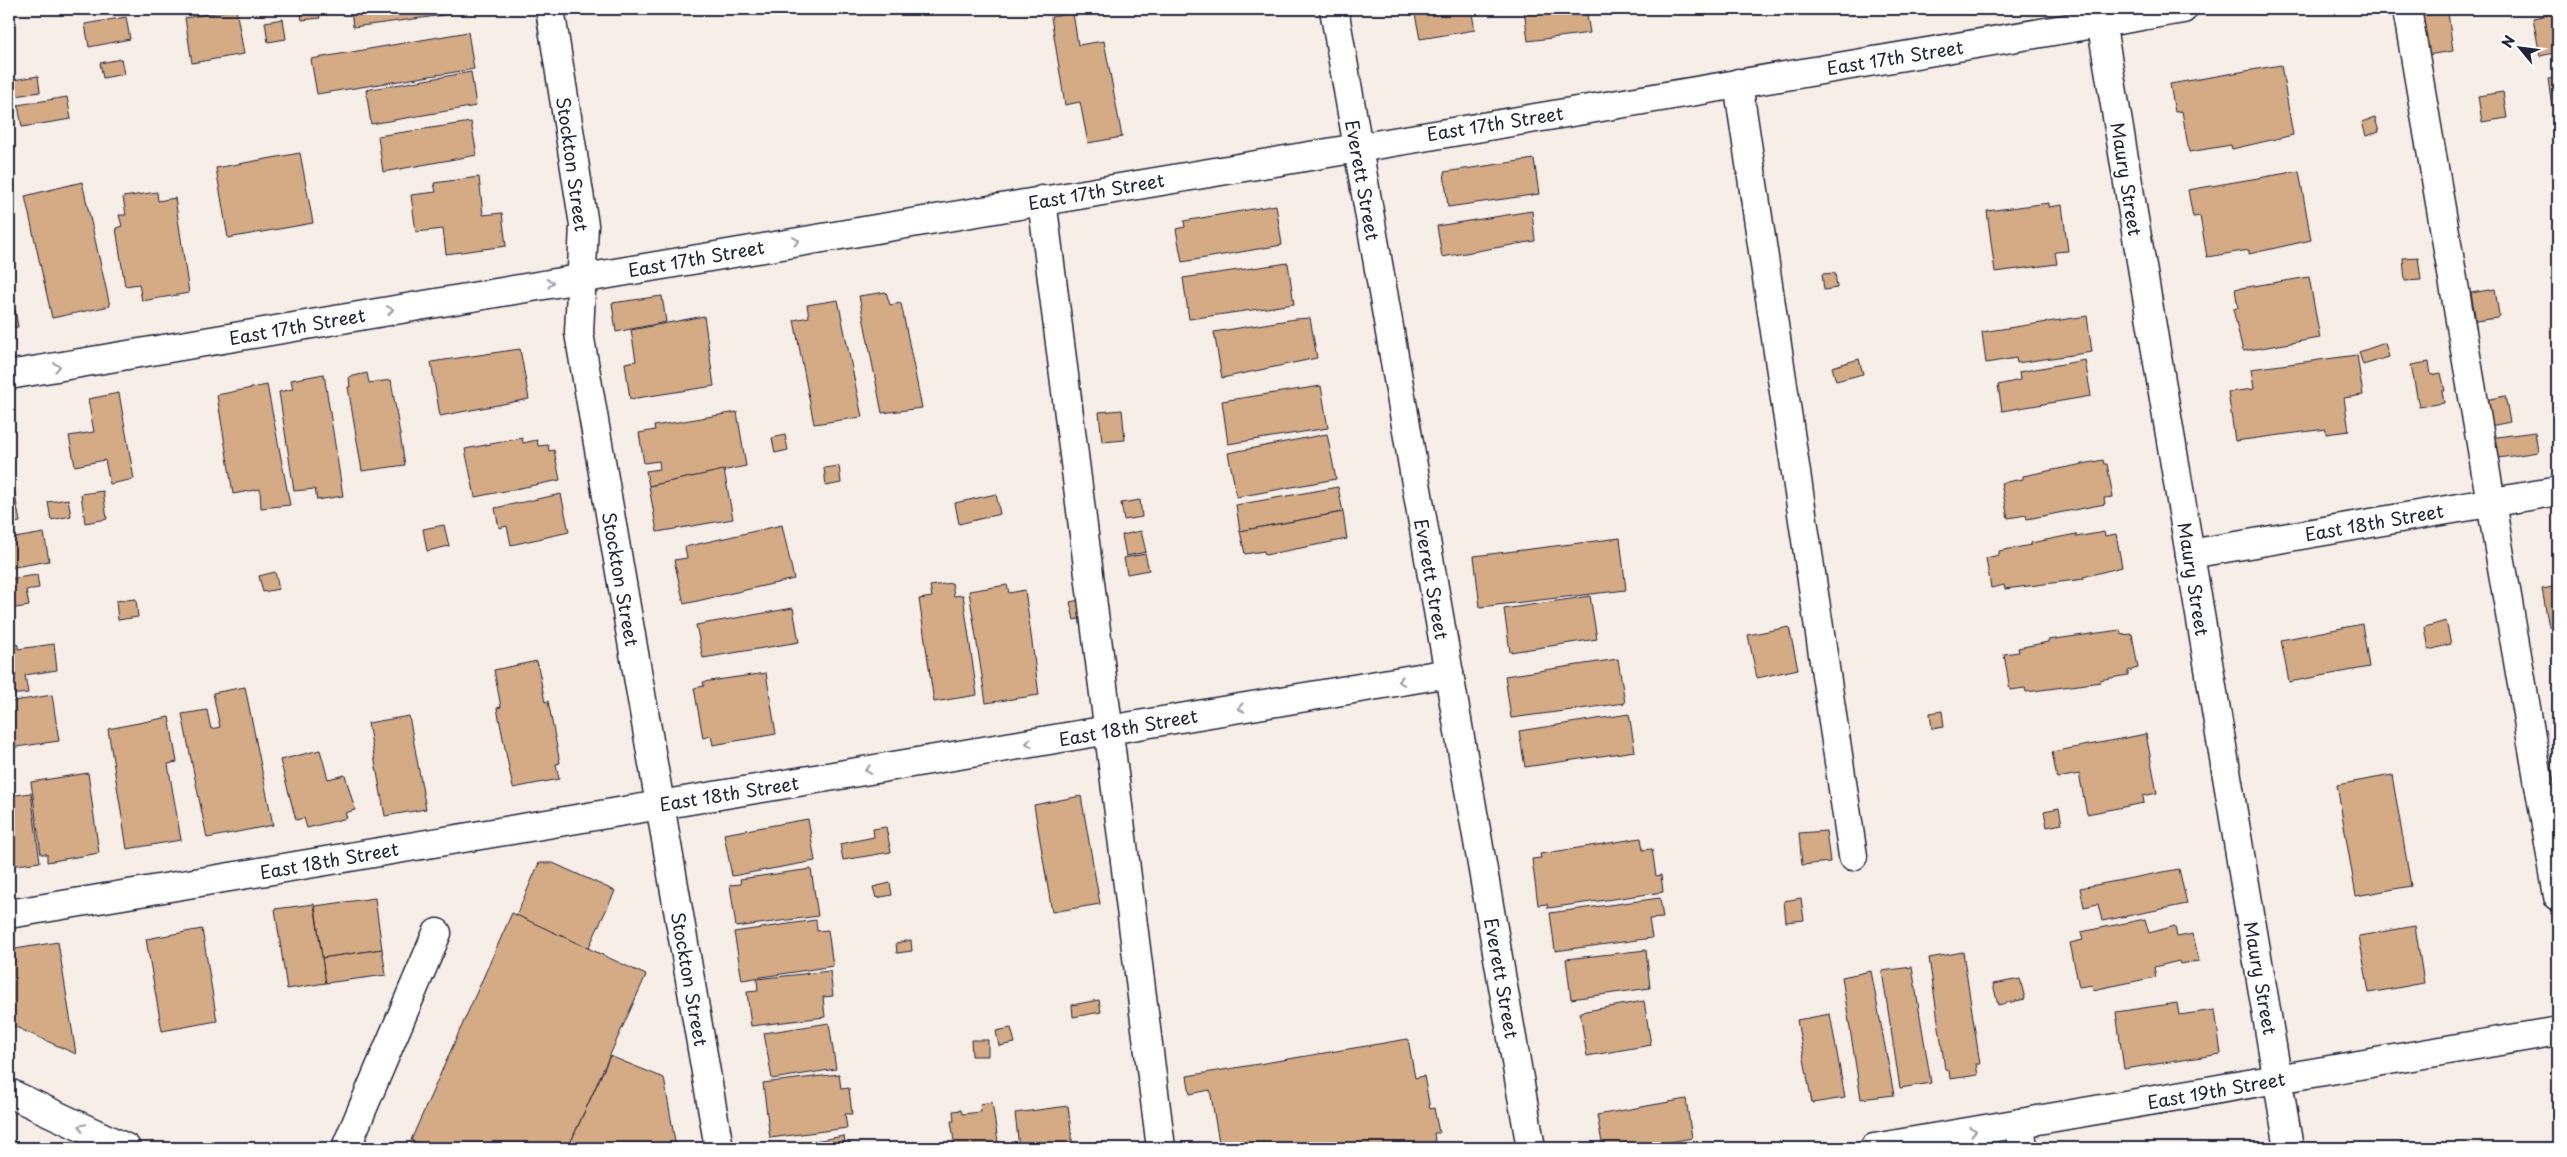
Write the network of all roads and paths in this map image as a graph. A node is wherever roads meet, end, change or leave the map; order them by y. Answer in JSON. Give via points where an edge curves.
{"nodes":[{"id":1,"x":550,"y":9,"type":"edge"},
{"id":2,"x":1334,"y":9,"type":"edge"},
{"id":3,"x":2183,"y":9,"type":"edge"},
{"id":4,"x":2407,"y":9,"type":"edge"},
{"id":5,"x":2100,"y":16,"type":"edge"},
{"id":6,"x":1738,"y":83,"type":"junction"},
{"id":7,"x":1357,"y":147,"type":"junction"},
{"id":8,"x":1042,"y":200,"type":"junction"},
{"id":9,"x":583,"y":277,"type":"junction"},
{"id":10,"x":9,"y":375,"type":"edge"},
{"id":11,"x":2558,"y":491,"type":"edge"},
{"id":12,"x":2490,"y":503,"type":"junction"},
{"id":13,"x":2190,"y":554,"type":"junction"},
{"id":14,"x":1449,"y":673,"type":"junction"},
{"id":15,"x":1110,"y":730,"type":"junction"},
{"id":16,"x":660,"y":805,"type":"junction"},
{"id":17,"x":1853,"y":856,"type":"dead end"},
{"id":18,"x":2558,"y":896,"type":"edge"},
{"id":19,"x":9,"y":914,"type":"edge"},
{"id":20,"x":437,"y":933,"type":"dead end"},
{"id":21,"x":2558,"y":1031,"type":"edge"},
{"id":22,"x":2278,"y":1080,"type":"junction"},
{"id":23,"x":9,"y":1093,"type":"edge"},
{"id":24,"x":2022,"y":1136,"type":"edge"},
{"id":25,"x":126,"y":1148,"type":"edge"},
{"id":26,"x":354,"y":1148,"type":"edge"},
{"id":27,"x":719,"y":1148,"type":"edge"},
{"id":28,"x":1161,"y":1148,"type":"edge"},
{"id":29,"x":1531,"y":1148,"type":"edge"},
{"id":30,"x":1874,"y":1148,"type":"edge"},
{"id":31,"x":2289,"y":1148,"type":"edge"}],
"edges":[{"from":1,"to":9,"type":"street","name":"Stockton Street","via":[[584,225]]},
{"from":2,"to":7,"type":"street","name":"Everett Street"},
{"from":3,"to":5,"type":"street","name":"East 17th Street"},
{"from":4,"to":12,"type":"street"},
{"from":5,"to":6,"type":"street","name":"East 17th Street"},
{"from":5,"to":13,"type":"street","name":"Maury Street"},
{"from":6,"to":7,"type":"street","name":"East 17th Street"},
{"from":6,"to":17,"type":"street"},
{"from":7,"to":8,"type":"street","name":"East 17th Street"},
{"from":7,"to":14,"type":"street","name":"Everett Street"},
{"from":9,"to":8,"type":"street","name":"East 17th Street","one_way":true},
{"from":8,"to":15,"type":"street"},
{"from":10,"to":9,"type":"street","name":"East 17th Street","one_way":true},
{"from":9,"to":16,"type":"street","name":"Stockton Street","via":[[579,334]]},
{"from":11,"to":12,"type":"street","name":"East 18th Street"},
{"from":12,"to":13,"type":"street","name":"East 18th Street"},
{"from":12,"to":18,"type":"street"},
{"from":13,"to":22,"type":"street","name":"Maury Street"},
{"from":14,"to":15,"type":"street","name":"East 18th Street","one_way":true},
{"from":14,"to":29,"type":"street","name":"Everett Street"},
{"from":15,"to":16,"type":"street","name":"East 18th Street","one_way":true},
{"from":15,"to":28,"type":"street"},
{"from":16,"to":19,"type":"street","name":"East 18th Street"},
{"from":16,"to":27,"type":"street","name":"Stockton Street"},
{"from":20,"to":26,"type":"street","via":[[348,1145]]},
{"from":21,"to":22,"type":"street","name":"East 19th Street"},
{"from":22,"to":24,"type":"street","name":"East 19th Street"},
{"from":22,"to":31,"type":"street","name":"Maury Street"},
{"from":25,"to":23,"type":"street","one_way":true},
{"from":30,"to":24,"type":"street","name":"East 19th Street","one_way":true}]}
